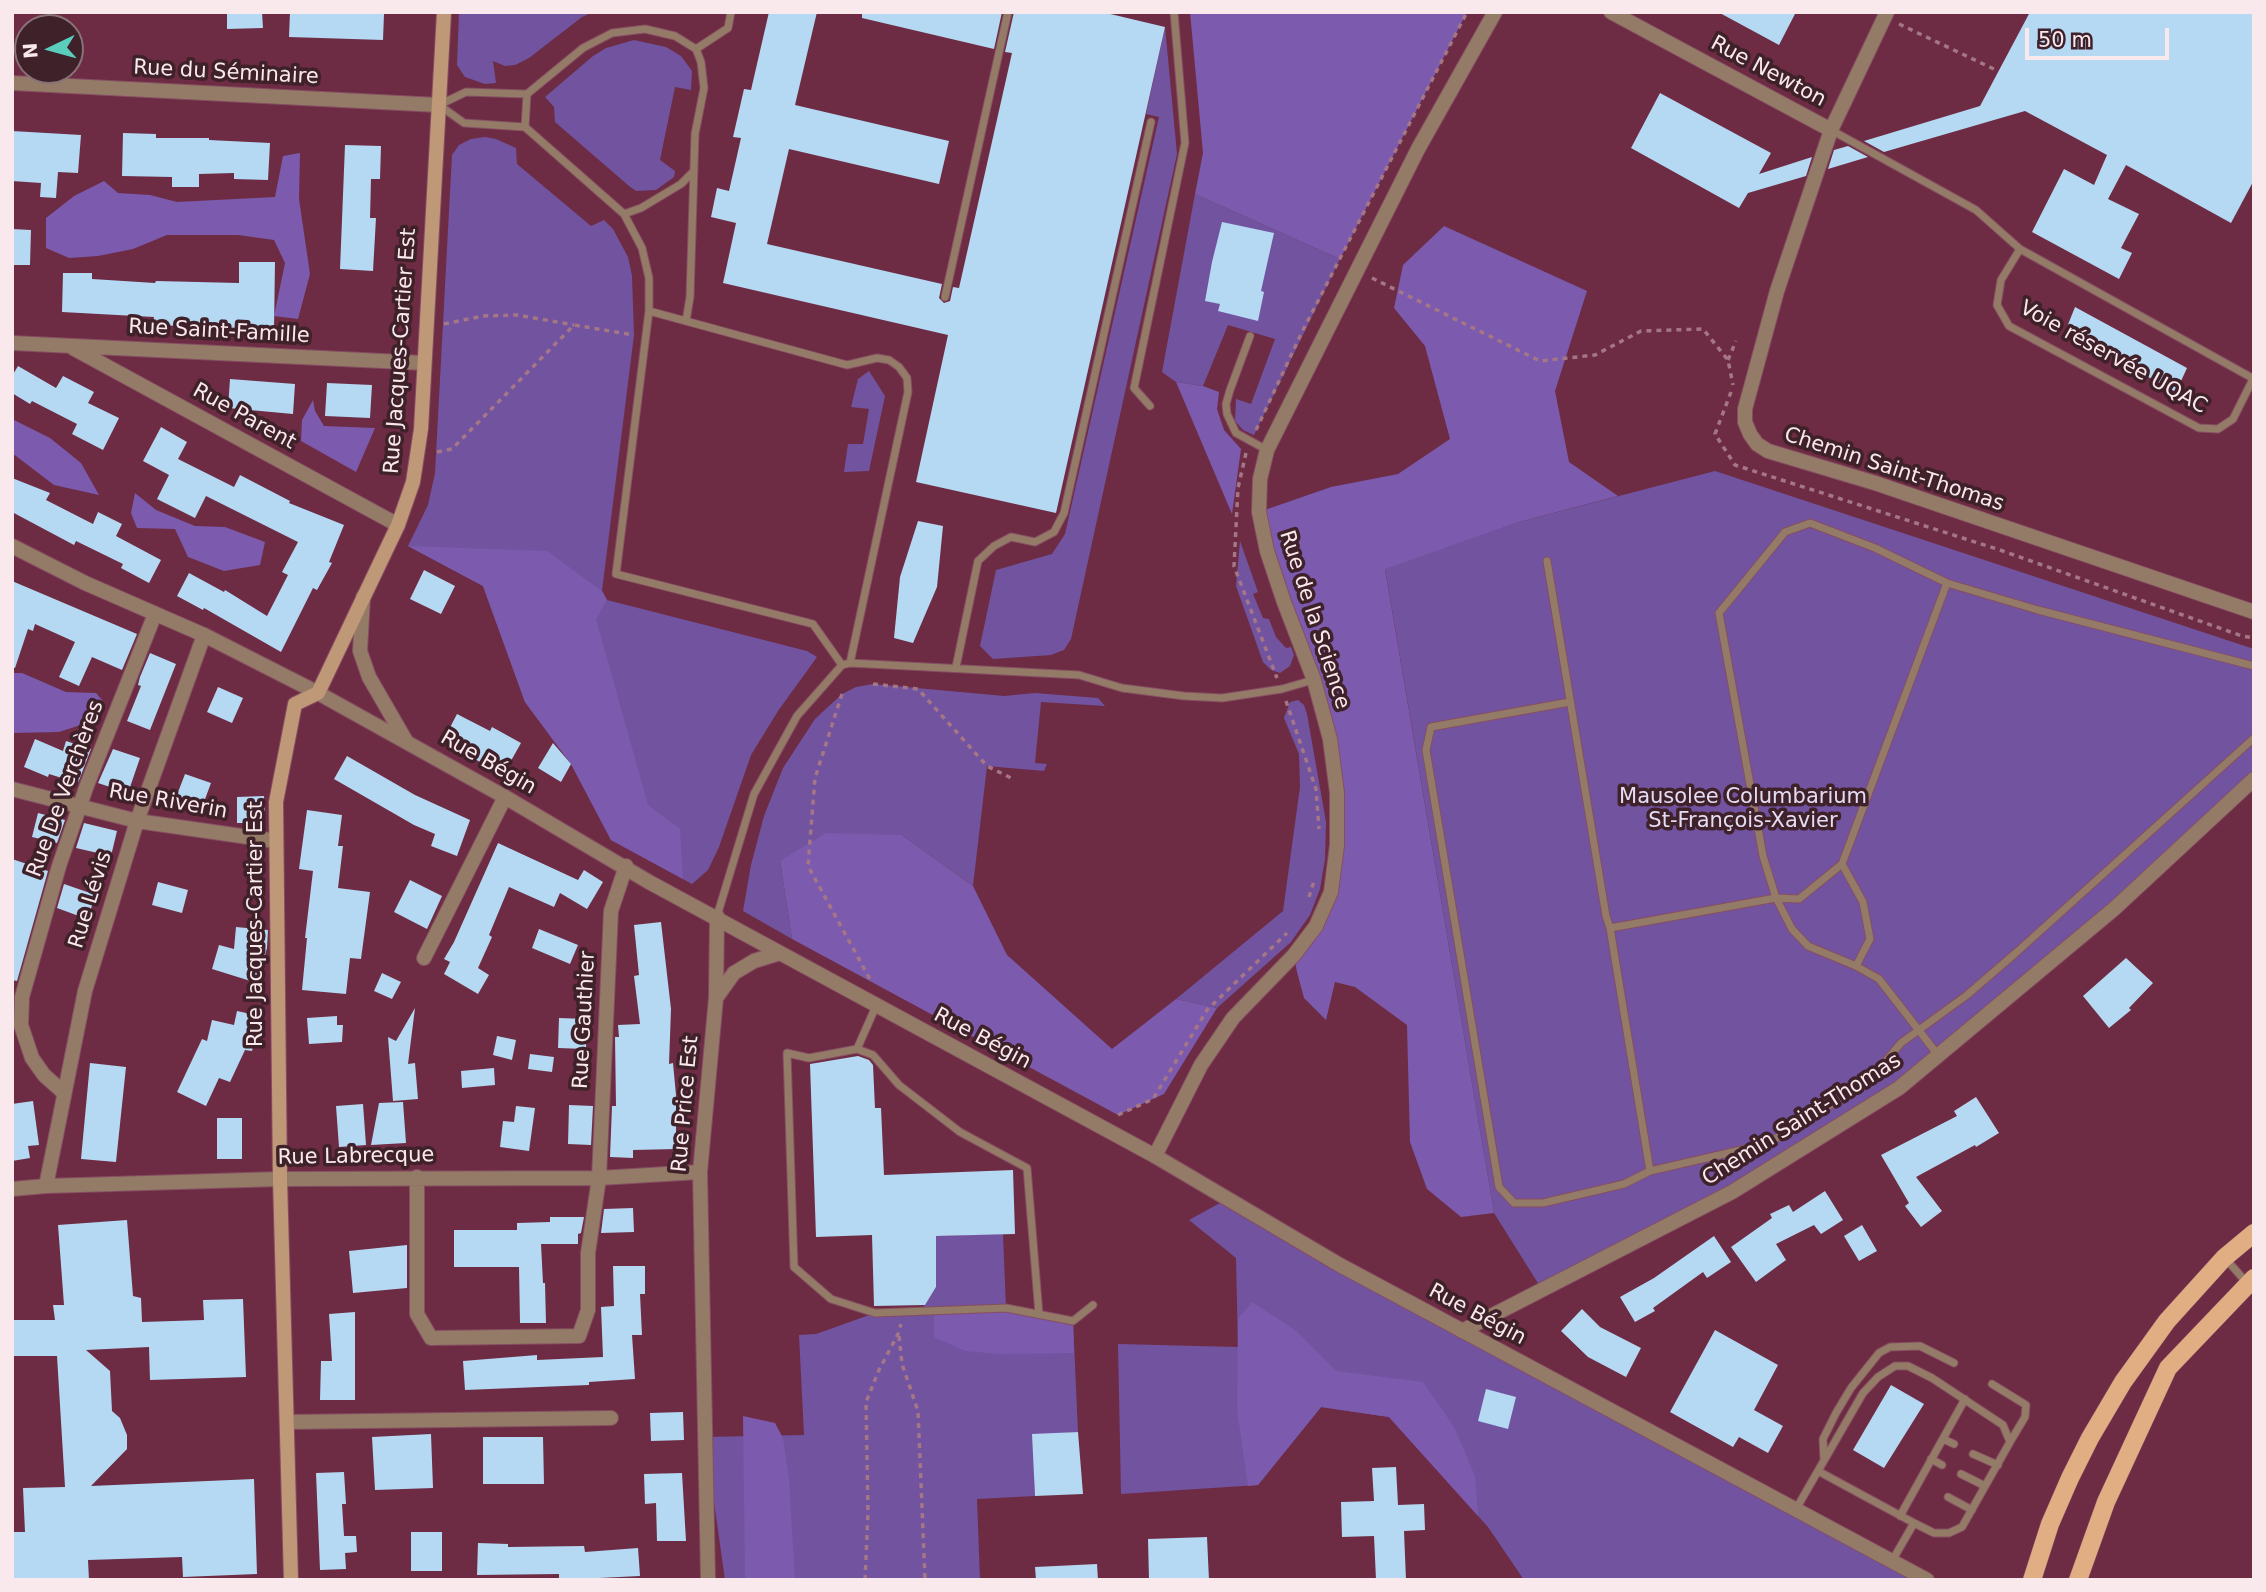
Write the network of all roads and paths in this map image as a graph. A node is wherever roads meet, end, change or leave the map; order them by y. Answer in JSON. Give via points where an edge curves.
{"nodes":[{"id":1,"x":444,"y":12,"type":"edge"},
{"id":2,"x":731,"y":12,"type":"edge"},
{"id":3,"x":1008,"y":12,"type":"edge"},
{"id":4,"x":1174,"y":12,"type":"edge"},
{"id":5,"x":1495,"y":12,"type":"edge"},
{"id":6,"x":1611,"y":12,"type":"edge"},
{"id":7,"x":1886,"y":14,"type":"edge"},
{"id":8,"x":696,"y":48,"type":"junction"},
{"id":9,"x":1998,"y":71,"type":"dead end"},
{"id":10,"x":12,"y":83,"type":"edge"},
{"id":11,"x":527,"y":94,"type":"junction"},
{"id":12,"x":438,"y":105,"type":"junction"},
{"id":13,"x":1152,"y":121,"type":"dead end"},
{"id":14,"x":525,"y":127,"type":"junction"},
{"id":15,"x":1831,"y":130,"type":"junction"},
{"id":16,"x":694,"y":170,"type":"junction"},
{"id":17,"x":624,"y":214,"type":"junction"},
{"id":18,"x":2020,"y":250,"type":"junction"},
{"id":19,"x":945,"y":297,"type":"dead end"},
{"id":20,"x":649,"y":311,"type":"junction"},
{"id":21,"x":686,"y":321,"type":"junction"},
{"id":22,"x":444,"y":324,"type":"dead end"},
{"id":23,"x":574,"y":325,"type":"junction"},
{"id":24,"x":1250,"y":336,"type":"dead end"},
{"id":25,"x":1736,"y":341,"type":"dead end"},
{"id":26,"x":12,"y":343,"type":"edge"},
{"id":27,"x":71,"y":347,"type":"junction"},
{"id":28,"x":1728,"y":360,"type":"dead end"},
{"id":29,"x":424,"y":363,"type":"junction"},
{"id":30,"x":2254,"y":379,"type":"edge"},
{"id":31,"x":1150,"y":406,"type":"dead end"},
{"id":32,"x":1266,"y":450,"type":"junction"},
{"id":33,"x":437,"y":452,"type":"dead end"},
{"id":34,"x":398,"y":525,"type":"junction"},
{"id":35,"x":12,"y":546,"type":"edge"},
{"id":36,"x":1547,"y":561,"type":"dead end"},
{"id":37,"x":1947,"y":583,"type":"junction"},
{"id":38,"x":363,"y":597,"type":"junction"},
{"id":39,"x":2254,"y":612,"type":"edge"},
{"id":40,"x":155,"y":614,"type":"junction"},
{"id":41,"x":204,"y":635,"type":"junction"},
{"id":42,"x":846,"y":664,"type":"junction"},
{"id":43,"x":2254,"y":666,"type":"edge"},
{"id":44,"x":956,"y":667,"type":"junction"},
{"id":45,"x":1314,"y":680,"type":"junction"},
{"id":46,"x":873,"y":684,"type":"dead end"},
{"id":47,"x":317,"y":693,"type":"junction"},
{"id":48,"x":842,"y":694,"type":"dead end"},
{"id":49,"x":1570,"y":702,"type":"junction"},
{"id":50,"x":2254,"y":738,"type":"edge"},
{"id":51,"x":407,"y":742,"type":"junction"},
{"id":52,"x":1013,"y":779,"type":"dead end"},
{"id":53,"x":2254,"y":779,"type":"edge"},
{"id":54,"x":12,"y":789,"type":"edge"},
{"id":55,"x":505,"y":797,"type":"junction"},
{"id":56,"x":80,"y":806,"type":"junction"},
{"id":57,"x":137,"y":821,"type":"junction"},
{"id":58,"x":276,"y":841,"type":"junction"},
{"id":59,"x":1842,"y":864,"type":"junction"},
{"id":60,"x":626,"y":866,"type":"junction"},
{"id":61,"x":1776,"y":898,"type":"junction"},
{"id":62,"x":717,"y":916,"type":"junction"},
{"id":63,"x":1610,"y":928,"type":"junction"},
{"id":64,"x":780,"y":953,"type":"junction"},
{"id":65,"x":424,"y":958,"type":"dead end"},
{"id":66,"x":1856,"y":965,"type":"junction"},
{"id":67,"x":872,"y":983,"type":"dead end"},
{"id":68,"x":716,"y":998,"type":"junction"},
{"id":69,"x":876,"y":1006,"type":"junction"},
{"id":70,"x":1918,"y":1029,"type":"junction"},
{"id":71,"x":857,"y":1049,"type":"junction"},
{"id":72,"x":1938,"y":1055,"type":"junction"},
{"id":73,"x":63,"y":1092,"type":"junction"},
{"id":74,"x":1155,"y":1156,"type":"junction"},
{"id":75,"x":1650,"y":1171,"type":"junction"},
{"id":76,"x":700,"y":1172,"type":"junction"},
{"id":77,"x":417,"y":1177,"type":"junction"},
{"id":78,"x":599,"y":1178,"type":"junction"},
{"id":79,"x":279,"y":1179,"type":"junction"},
{"id":80,"x":46,"y":1186,"type":"junction"},
{"id":81,"x":12,"y":1189,"type":"edge"},
{"id":82,"x":2254,"y":1233,"type":"edge"},
{"id":83,"x":2224,"y":1258,"type":"junction"},
{"id":84,"x":2252,"y":1284,"type":"edge"},
{"id":85,"x":1093,"y":1305,"type":"dead end"},
{"id":86,"x":1039,"y":1314,"type":"junction"},
{"id":87,"x":1462,"y":1331,"type":"junction"},
{"id":88,"x":1954,"y":1363,"type":"dead end"},
{"id":89,"x":1992,"y":1384,"type":"dead end"},
{"id":90,"x":1965,"y":1399,"type":"junction"},
{"id":91,"x":611,"y":1418,"type":"dead end"},
{"id":92,"x":287,"y":1422,"type":"junction"},
{"id":93,"x":1942,"y":1439,"type":"junction"},
{"id":94,"x":2011,"y":1442,"type":"junction"},
{"id":95,"x":1954,"y":1444,"type":"dead end"},
{"id":96,"x":1973,"y":1454,"type":"dead end"},
{"id":97,"x":1931,"y":1459,"type":"junction"},
{"id":98,"x":1824,"y":1460,"type":"junction"},
{"id":99,"x":1942,"y":1465,"type":"dead end"},
{"id":100,"x":1998,"y":1465,"type":"junction"},
{"id":101,"x":1818,"y":1471,"type":"junction"},
{"id":102,"x":1961,"y":1474,"type":"dead end"},
{"id":103,"x":1919,"y":1481,"type":"junction"},
{"id":104,"x":1985,"y":1486,"type":"junction"},
{"id":105,"x":1929,"y":1487,"type":"dead end"},
{"id":106,"x":1948,"y":1497,"type":"dead end"},
{"id":107,"x":1796,"y":1509,"type":"junction"},
{"id":108,"x":1972,"y":1510,"type":"junction"},
{"id":109,"x":1900,"y":1516,"type":"junction"},
{"id":110,"x":1914,"y":1524,"type":"junction"},
{"id":111,"x":1892,"y":1561,"type":"junction"},
{"id":112,"x":291,"y":1580,"type":"edge"},
{"id":113,"x":708,"y":1580,"type":"edge"},
{"id":114,"x":864,"y":1580,"type":"edge"},
{"id":115,"x":925,"y":1580,"type":"edge"},
{"id":116,"x":1927,"y":1580,"type":"edge"},
{"id":117,"x":2032,"y":1580,"type":"edge"},
{"id":118,"x":2078,"y":1580,"type":"edge"}],
"edges":[{"from":1,"to":12,"type":"main road","name":"Rue Jacques-Cartier Est"},
{"from":2,"to":8,"type":"lane","via":[[728,28]]},
{"from":3,"to":19,"type":"lane"},
{"from":4,"to":31,"type":"lane","via":[[1185,143],[1134,388]]},
{"from":5,"to":32,"type":"street","name":"Rue de la Science","via":[[1418,149]]},
{"from":6,"to":15,"type":"street","name":"Rue Newton"},
{"from":7,"to":9,"type":"path"},
{"from":7,"to":15,"type":"street"},
{"from":8,"to":11,"type":"lane","via":[[675,36],[645,29],[612,33],[583,48]]},
{"from":8,"to":16,"type":"lane","via":[[704,88]]},
{"from":10,"to":12,"type":"street","name":"Rue du Séminaire"},
{"from":11,"to":12,"type":"lane","via":[[466,92]]},
{"from":11,"to":14,"type":"lane"},
{"from":12,"to":14,"type":"lane","via":[[464,123]]},
{"from":12,"to":29,"type":"main road","name":"Rue Jacques-Cartier Est"},
{"from":13,"to":44,"type":"lane","via":[[1064,513],[1054,532],[1035,542],[1011,537],[978,561]]},
{"from":14,"to":17,"type":"lane"},
{"from":15,"to":18,"type":"lane","name":"Voie réservée UQAC","via":[[1976,210]]},
{"from":15,"to":39,"type":"street","name":"Chemin Saint-Thomas","via":[[1777,291],[1745,410],[1745,422],[1757,444]]},
{"from":16,"to":17,"type":"lane","via":[[681,184]]},
{"from":16,"to":21,"type":"lane"},
{"from":17,"to":20,"type":"lane","via":[[642,248],[649,278]]},
{"from":18,"to":30,"type":"lane","name":"Voie réservée UQAC"},
{"from":18,"to":30,"type":"lane","name":"Voie réservée UQAC","via":[[2001,280],[1997,306],[2009,326],[2199,428],[2218,429],[2233,419]]},
{"from":20,"to":21,"type":"lane"},
{"from":20,"to":23,"type":"path","via":[[634,335]]},
{"from":20,"to":42,"type":"lane","via":[[616,574],[813,624]]},
{"from":21,"to":42,"type":"lane","via":[[847,365],[889,359],[907,378],[908,392]]},
{"from":22,"to":23,"type":"path","via":[[483,316],[517,316]]},
{"from":23,"to":33,"type":"path","via":[[452,449]]},
{"from":24,"to":32,"type":"lane","via":[[1230,390],[1227,414],[1236,433]]},
{"from":25,"to":28,"type":"path"},
{"from":26,"to":27,"type":"street","name":"Rue Saint-Famille"},
{"from":27,"to":29,"type":"street","name":"Rue Saint-Famille"},
{"from":27,"to":34,"type":"street","name":"Rue Parent"},
{"from":29,"to":34,"type":"main road","name":"Rue Jacques-Cartier Est","via":[[414,482]]},
{"from":32,"to":45,"type":"street","name":"Rue de la Science","via":[[1259,512],[1267,551]]},
{"from":34,"to":38,"type":"main road","name":"Rue Jacques-Cartier Est"},
{"from":35,"to":40,"type":"street","name":"Rue Bégin"},
{"from":36,"to":49,"type":"lane"},
{"from":37,"to":43,"type":"lane"},
{"from":37,"to":59,"type":"lane"},
{"from":37,"to":61,"type":"lane","via":[[1810,523],[1785,532],[1718,613],[1763,856]]},
{"from":38,"to":47,"type":"main road","name":"Rue Jacques-Cartier Est"},
{"from":38,"to":51,"type":"street","via":[[360,651],[369,677]]},
{"from":40,"to":41,"type":"street","name":"Rue Bégin"},
{"from":40,"to":56,"type":"street","name":"Rue De Verchères"},
{"from":41,"to":47,"type":"street","name":"Rue Bégin"},
{"from":41,"to":57,"type":"street","name":"Rue Lévis"},
{"from":42,"to":44,"type":"lane"},
{"from":42,"to":62,"type":"lane","name":"Rue Price Est","via":[[797,716],[754,794]]},
{"from":44,"to":45,"type":"lane","via":[[1079,675],[1122,688],[1223,698]]},
{"from":45,"to":74,"type":"street","name":"Rue de la Science","via":[[1331,739],[1338,793],[1338,845],[1331,892],[1316,926],[1234,1018],[1201,1065]]},
{"from":46,"to":52,"type":"path","via":[[918,689],[987,766]]},
{"from":47,"to":51,"type":"street","name":"Rue Bégin"},
{"from":47,"to":58,"type":"main road","name":"Rue Jacques-Cartier Est","via":[[295,704],[276,802]]},
{"from":48,"to":67,"type":"path","via":[[815,778],[808,866]]},
{"from":49,"to":63,"type":"lane"},
{"from":49,"to":75,"type":"lane","via":[[1431,727],[1426,750],[1497,1173],[1500,1187],[1514,1203],[1543,1203],[1623,1184]]},
{"from":50,"to":70,"type":"lane","via":[[2018,951]]},
{"from":51,"to":55,"type":"street","name":"Rue Bégin"},
{"from":53,"to":72,"type":"street","name":"Chemin Saint-Thomas","via":[[2115,908]]},
{"from":54,"to":56,"type":"street","name":"Rue Riverin"},
{"from":55,"to":60,"type":"street","name":"Rue Bégin"},
{"from":55,"to":65,"type":"street"},
{"from":56,"to":57,"type":"street","name":"Rue Riverin"},
{"from":56,"to":73,"type":"street","name":"Rue De Verchères","via":[[22,997],[21,1025],[32,1058]]},
{"from":57,"to":58,"type":"street","name":"Rue Riverin"},
{"from":57,"to":73,"type":"street","name":"Rue Lévis","via":[[85,991]]},
{"from":58,"to":79,"type":"main road","name":"Rue Jacques-Cartier Est"},
{"from":59,"to":61,"type":"lane","via":[[1799,899]]},
{"from":59,"to":66,"type":"lane","via":[[1863,902],[1870,939]]},
{"from":60,"to":62,"type":"street","name":"Rue Bégin"},
{"from":60,"to":78,"type":"street","name":"Rue Gauthier","via":[[611,911]]},
{"from":61,"to":63,"type":"lane"},
{"from":61,"to":66,"type":"lane","via":[[1792,929],[1808,946]]},
{"from":62,"to":64,"type":"street","name":"Rue Bégin"},
{"from":62,"to":68,"type":"street","name":"Rue Price Est"},
{"from":63,"to":75,"type":"lane"},
{"from":64,"to":68,"type":"street","via":[[734,973]]},
{"from":64,"to":69,"type":"street","name":"Rue Bégin"},
{"from":66,"to":70,"type":"lane","via":[[1879,978]]},
{"from":68,"to":76,"type":"street","name":"Rue Price Est"},
{"from":69,"to":71,"type":"lane"},
{"from":69,"to":74,"type":"street","name":"Rue Bégin"},
{"from":70,"to":72,"type":"lane"},
{"from":70,"to":75,"type":"lane","via":[[1869,1081],[1767,1144]]},
{"from":71,"to":86,"type":"lane","via":[[873,1055],[898,1085],[960,1132],[1027,1168]]},
{"from":71,"to":86,"type":"lane","via":[[809,1058],[787,1053],[794,1267],[831,1299],[875,1312],[1006,1308]]},
{"from":72,"to":87,"type":"street","name":"Chemin Saint-Thomas","via":[[1899,1088],[1732,1192]]},
{"from":73,"to":80,"type":"street","name":"Rue Lévis"},
{"from":74,"to":87,"type":"street","name":"Rue Bégin"},
{"from":76,"to":78,"type":"street","name":"Rue Labrecque"},
{"from":76,"to":113,"type":"street","name":"Rue Price Est"},
{"from":77,"to":78,"type":"street","name":"Rue Labrecque"},
{"from":77,"to":78,"type":"street","name":"Rue Gauthier","via":[[417,1314],[431,1338],[579,1336],[588,1310],[587,1253]]},
{"from":77,"to":79,"type":"street","name":"Rue Labrecque"},
{"from":79,"to":80,"type":"street","name":"Rue Labrecque"},
{"from":79,"to":92,"type":"main road","name":"Rue Jacques-Cartier Est"},
{"from":80,"to":81,"type":"street","name":"Rue Labrecque"},
{"from":82,"to":83,"type":"main road"},
{"from":83,"to":84,"type":"lane"},
{"from":83,"to":117,"type":"main road","via":[[2167,1321],[2123,1382],[2070,1478]]},
{"from":84,"to":118,"type":"main road","via":[[2168,1368],[2106,1502]]},
{"from":85,"to":86,"type":"lane","via":[[1073,1321]]},
{"from":87,"to":107,"type":"street","name":"Rue Bégin"},
{"from":88,"to":98,"type":"lane","via":[[1920,1346],[1898,1346],[1879,1353],[1852,1388],[1823,1439]]},
{"from":89,"to":94,"type":"lane","via":[[2026,1405],[2025,1417]]},
{"from":90,"to":93,"type":"lane"},
{"from":90,"to":94,"type":"lane","via":[[2003,1425]]},
{"from":90,"to":98,"type":"lane","via":[[1909,1366],[1895,1366],[1864,1393]]},
{"from":91,"to":92,"type":"street"},
{"from":92,"to":112,"type":"main road","name":"Rue Jacques-Cartier Est"},
{"from":93,"to":95,"type":"lane"},
{"from":93,"to":97,"type":"lane"},
{"from":94,"to":100,"type":"lane"},
{"from":96,"to":100,"type":"lane"},
{"from":97,"to":99,"type":"lane"},
{"from":97,"to":103,"type":"lane"},
{"from":98,"to":101,"type":"lane"},
{"from":100,"to":104,"type":"lane"},
{"from":101,"to":107,"type":"lane"},
{"from":101,"to":109,"type":"lane"},
{"from":102,"to":104,"type":"lane"},
{"from":103,"to":105,"type":"lane"},
{"from":103,"to":109,"type":"lane"},
{"from":104,"to":108,"type":"lane"},
{"from":106,"to":108,"type":"lane"},
{"from":107,"to":111,"type":"street","name":"Rue Bégin"},
{"from":108,"to":110,"type":"lane","via":[[1962,1527],[1949,1534]]},
{"from":109,"to":110,"type":"lane"},
{"from":110,"to":111,"type":"lane"},
{"from":111,"to":116,"type":"street","name":"Rue Bégin"},
{"from":114,"to":115,"type":"path","via":[[866,1402],[898,1334],[902,1364],[918,1411]]}]}
